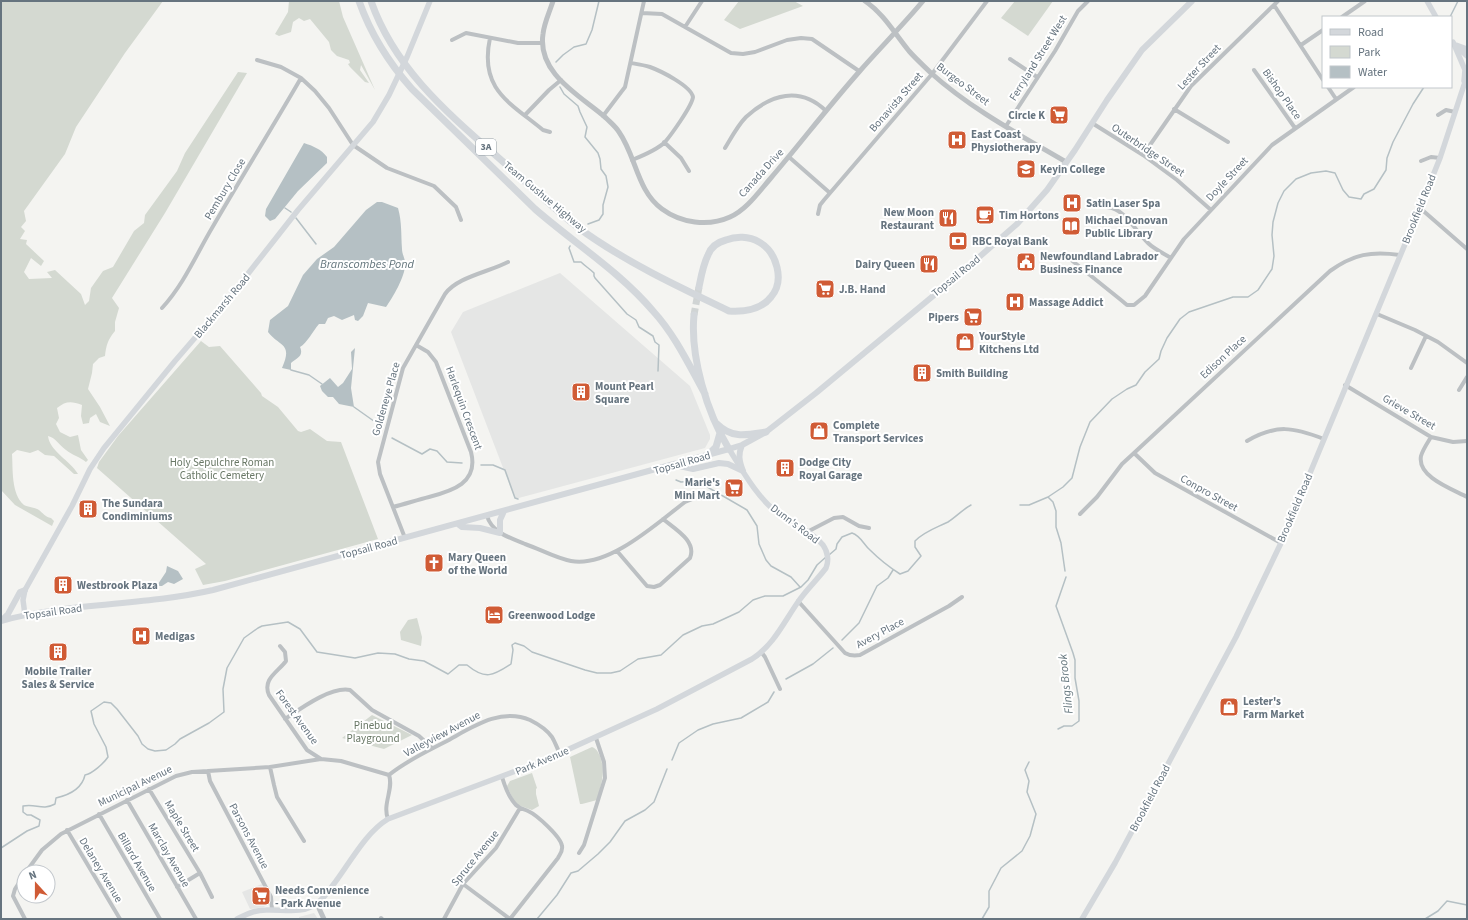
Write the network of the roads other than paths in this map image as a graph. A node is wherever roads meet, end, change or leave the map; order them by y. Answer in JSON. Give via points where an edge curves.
{"nodes":[{"id":1,"x":359,"y":1,"type":"edge"},
{"id":2,"x":371,"y":1,"type":"edge"},
{"id":3,"x":430,"y":1,"type":"edge"},
{"id":4,"x":551,"y":1,"type":"edge"},
{"id":5,"x":644,"y":1,"type":"edge"},
{"id":6,"x":702,"y":1,"type":"edge"},
{"id":7,"x":865,"y":1,"type":"edge"},
{"id":8,"x":923,"y":1,"type":"edge"},
{"id":9,"x":987,"y":1,"type":"edge"},
{"id":10,"x":1088,"y":1,"type":"edge"},
{"id":11,"x":1192,"y":1,"type":"edge"},
{"id":12,"x":1278,"y":1,"type":"edge"},
{"id":13,"x":1365,"y":1,"type":"edge"},
{"id":14,"x":1427,"y":1,"type":"edge"},
{"id":15,"x":1274,"y":4,"type":"junction"},
{"id":16,"x":642,"y":13,"type":"junction"},
{"id":17,"x":1343,"y":16,"type":"edge"},
{"id":18,"x":1435,"y":16,"type":"edge"},
{"id":19,"x":685,"y":27,"type":"junction"},
{"id":20,"x":1322,"y":31,"type":"edge"},
{"id":21,"x":895,"y":32,"type":"junction"},
{"id":22,"x":490,"y":38,"type":"junction"},
{"id":23,"x":452,"y":40,"type":"dead end"},
{"id":24,"x":1452,"y":41,"type":"edge"},
{"id":25,"x":542,"y":43,"type":"junction"},
{"id":26,"x":1301,"y":45,"type":"junction"},
{"id":27,"x":1467,"y":49,"type":"edge"},
{"id":28,"x":1467,"y":56,"type":"edge"},
{"id":29,"x":1010,"y":59,"type":"dead end"},
{"id":30,"x":257,"y":60,"type":"dead end"},
{"id":31,"x":631,"y":63,"type":"junction"},
{"id":32,"x":1254,"y":70,"type":"dead end"},
{"id":33,"x":859,"y":71,"type":"junction"},
{"id":34,"x":932,"y":74,"type":"junction"},
{"id":35,"x":1037,"y":77,"type":"junction"},
{"id":36,"x":301,"y":78,"type":"junction"},
{"id":37,"x":1322,"y":78,"type":"edge"},
{"id":38,"x":561,"y":80,"type":"junction"},
{"id":39,"x":1466,"y":82,"type":"edge"},
{"id":40,"x":1329,"y":88,"type":"edge"},
{"id":41,"x":1352,"y":88,"type":"edge"},
{"id":42,"x":1336,"y":99,"type":"junction"},
{"id":43,"x":1174,"y":109,"type":"junction"},
{"id":44,"x":826,"y":111,"type":"junction"},
{"id":45,"x":1455,"y":112,"type":"junction"},
{"id":46,"x":525,"y":115,"type":"junction"},
{"id":47,"x":1438,"y":115,"type":"dead end"},
{"id":48,"x":603,"y":116,"type":"junction"},
{"id":49,"x":1092,"y":123,"type":"junction"},
{"id":50,"x":1006,"y":126,"type":"junction"},
{"id":51,"x":1295,"y":128,"type":"junction"},
{"id":52,"x":550,"y":132,"type":"dead end"},
{"id":53,"x":664,"y":142,"type":"junction"},
{"id":54,"x":1228,"y":142,"type":"dead end"},
{"id":55,"x":353,"y":145,"type":"junction"},
{"id":56,"x":725,"y":148,"type":"dead end"},
{"id":57,"x":1143,"y":155,"type":"junction"},
{"id":58,"x":789,"y":157,"type":"junction"},
{"id":59,"x":1440,"y":158,"type":"junction"},
{"id":60,"x":632,"y":160,"type":"junction"},
{"id":61,"x":1421,"y":161,"type":"dead end"},
{"id":62,"x":1066,"y":162,"type":"junction"},
{"id":63,"x":689,"y":171,"type":"dead end"},
{"id":64,"x":830,"y":193,"type":"junction"},
{"id":65,"x":1107,"y":206,"type":"dead end"},
{"id":66,"x":1420,"y":208,"type":"junction"},
{"id":67,"x":1211,"y":210,"type":"junction"},
{"id":68,"x":818,"y":214,"type":"dead end"},
{"id":69,"x":461,"y":220,"type":"dead end"},
{"id":70,"x":1467,"y":249,"type":"edge"},
{"id":71,"x":1400,"y":255,"type":"junction"},
{"id":72,"x":1171,"y":258,"type":"junction"},
{"id":73,"x":1070,"y":259,"type":"dead end"},
{"id":74,"x":508,"y":262,"type":"dead end"},
{"id":75,"x":699,"y":287,"type":"tunnel mouth"},
{"id":76,"x":162,"y":308,"type":"dead end"},
{"id":77,"x":1377,"y":314,"type":"junction"},
{"id":78,"x":694,"y":315,"type":"tunnel mouth"},
{"id":79,"x":1426,"y":336,"type":"junction"},
{"id":80,"x":416,"y":345,"type":"junction"},
{"id":81,"x":1467,"y":363,"type":"edge"},
{"id":82,"x":1411,"y":368,"type":"dead end"},
{"id":83,"x":1467,"y":377,"type":"edge"},
{"id":84,"x":1345,"y":385,"type":"junction"},
{"id":85,"x":1459,"y":390,"type":"dead end"},
{"id":86,"x":705,"y":394,"type":"junction"},
{"id":87,"x":714,"y":421,"type":"junction"},
{"id":88,"x":766,"y":432,"type":"junction"},
{"id":89,"x":720,"y":433,"type":"junction"},
{"id":90,"x":1431,"y":436,"type":"junction"},
{"id":91,"x":1324,"y":439,"type":"junction"},
{"id":92,"x":1247,"y":441,"type":"dead end"},
{"id":93,"x":1467,"y":441,"type":"edge"},
{"id":94,"x":742,"y":445,"type":"junction"},
{"id":95,"x":729,"y":450,"type":"junction"},
{"id":96,"x":1134,"y":453,"type":"junction"},
{"id":97,"x":708,"y":455,"type":"junction"},
{"id":98,"x":673,"y":465,"type":"junction"},
{"id":99,"x":743,"y":471,"type":"junction"},
{"id":100,"x":1467,"y":497,"type":"edge"},
{"id":101,"x":695,"y":498,"type":"dead end"},
{"id":102,"x":393,"y":507,"type":"junction"},
{"id":103,"x":504,"y":512,"type":"junction"},
{"id":104,"x":1080,"y":514,"type":"dead end"},
{"id":105,"x":487,"y":516,"type":"junction"},
{"id":106,"x":663,"y":518,"type":"junction"},
{"id":107,"x":458,"y":524,"type":"junction"},
{"id":108,"x":869,"y":528,"type":"dead end"},
{"id":109,"x":807,"y":532,"type":"junction"},
{"id":110,"x":500,"y":533,"type":"junction"},
{"id":111,"x":405,"y":538,"type":"junction"},
{"id":112,"x":1280,"y":543,"type":"junction"},
{"id":113,"x":616,"y":551,"type":"junction"},
{"id":114,"x":828,"y":562,"type":"joint"},
{"id":115,"x":25,"y":590,"type":"junction"},
{"id":116,"x":962,"y":597,"type":"dead end"},
{"id":117,"x":798,"y":601,"type":"junction"},
{"id":118,"x":25,"y":615,"type":"junction"},
{"id":119,"x":1,"y":621,"type":"edge"},
{"id":120,"x":280,"y":646,"type":"dead end"},
{"id":121,"x":762,"y":653,"type":"junction"},
{"id":122,"x":780,"y":689,"type":"dead end"},
{"id":123,"x":285,"y":719,"type":"junction"},
{"id":124,"x":596,"y":738,"type":"junction"},
{"id":125,"x":432,"y":748,"type":"junction"},
{"id":126,"x":560,"y":754,"type":"junction"},
{"id":127,"x":322,"y":759,"type":"junction"},
{"id":128,"x":270,"y":767,"type":"junction"},
{"id":129,"x":208,"y":771,"type":"junction"},
{"id":130,"x":389,"y":775,"type":"junction"},
{"id":131,"x":502,"y":777,"type":"junction"},
{"id":132,"x":149,"y":789,"type":"junction"},
{"id":133,"x":127,"y":800,"type":"junction"},
{"id":134,"x":520,"y":808,"type":"junction"},
{"id":135,"x":99,"y":814,"type":"junction"},
{"id":136,"x":388,"y":819,"type":"junction"},
{"id":137,"x":67,"y":830,"type":"junction"},
{"id":138,"x":304,"y":841,"type":"dead end"},
{"id":139,"x":579,"y":853,"type":"dead end"},
{"id":140,"x":32,"y":864,"type":"edge"},
{"id":141,"x":200,"y":873,"type":"junction"},
{"id":142,"x":463,"y":884,"type":"junction"},
{"id":143,"x":177,"y":887,"type":"junction"},
{"id":144,"x":16,"y":889,"type":"edge"},
{"id":145,"x":212,"y":897,"type":"dead end"},
{"id":146,"x":16,"y":902,"type":"edge"},
{"id":147,"x":17,"y":904,"type":"edge"},
{"id":148,"x":316,"y":904,"type":"junction"},
{"id":149,"x":272,"y":910,"type":"junction"},
{"id":150,"x":25,"y":919,"type":"edge"},
{"id":151,"x":120,"y":919,"type":"edge"},
{"id":152,"x":160,"y":919,"type":"edge"},
{"id":153,"x":196,"y":919,"type":"edge"},
{"id":154,"x":237,"y":919,"type":"edge"},
{"id":155,"x":324,"y":919,"type":"edge"},
{"id":156,"x":444,"y":919,"type":"edge"},
{"id":157,"x":510,"y":919,"type":"edge"},
{"id":158,"x":1082,"y":919,"type":"edge"}],
"edges":[{"from":1,"to":86,"type":"highway","name":"Team Gushue Highway","number":"3A","via":[[378,44],[412,89],[535,209],[627,284],[654,311],[675,340]]},
{"from":2,"to":75,"type":"highway","name":"Team Gushue Highway","number":"3A","via":[[384,32],[415,78],[494,154],[596,240],[729,311],[756,308],[769,299],[778,287],[779,276],[769,250],[752,239],[733,238],[722,241],[708,254]]},
{"from":3,"to":55,"type":"main road","name":"Blackmarsh Road","via":[[389,95],[374,122]]},
{"from":4,"to":25,"type":"street","name":"Canada Drive"},
{"from":5,"to":16,"type":"street"},
{"from":6,"to":19,"type":"street"},
{"from":7,"to":21,"type":"street","name":"Burgeo Street"},
{"from":8,"to":21,"type":"street","name":"Canada Drive"},
{"from":9,"to":34,"type":"street","name":"Bonavista Street"},
{"from":10,"to":35,"type":"street","name":"Ferryland Street West","via":[[1078,11]]},
{"from":11,"to":49,"type":"main road","name":"Topsail Road","via":[[1142,50]]},
{"from":12,"to":15,"type":"street","name":"Lester Street"},
{"from":13,"to":17,"type":"street"},
{"from":14,"to":18,"type":"main road"},
{"from":15,"to":26,"type":"street"},
{"from":15,"to":43,"type":"street","name":"Lester Street","via":[[1190,86]]},
{"from":16,"to":19,"type":"street","via":[[662,14]]},
{"from":16,"to":31,"type":"street"},
{"from":19,"to":33,"type":"street","via":[[731,53],[755,52],[794,39],[812,39]]},
{"from":20,"to":26,"type":"street"},
{"from":21,"to":33,"type":"street","name":"Canada Drive"},
{"from":21,"to":34,"type":"street","name":"Burgeo Street"},
{"from":22,"to":23,"type":"street","via":[[466,33]]},
{"from":22,"to":25,"type":"street","via":[[518,43]]},
{"from":22,"to":46,"type":"street","via":[[487,66],[492,82],[506,101]]},
{"from":24,"to":27,"type":"main road"},
{"from":24,"to":28,"type":"main road"},
{"from":24,"to":39,"type":"main road","via":[[1465,70]]},
{"from":25,"to":38,"type":"street","name":"Canada Drive","via":[[547,62]]},
{"from":26,"to":37,"type":"street"},
{"from":29,"to":35,"type":"street"},
{"from":30,"to":36,"type":"street","via":[[281,67]]},
{"from":31,"to":48,"type":"street","via":[[625,87]]},
{"from":31,"to":53,"type":"street","via":[[661,72],[686,87],[692,94],[688,108]]},
{"from":32,"to":51,"type":"street","name":"Bishop Place"},
{"from":33,"to":44,"type":"street","name":"Canada Drive"},
{"from":34,"to":50,"type":"street","name":"Burgeo Street","via":[[974,106]]},
{"from":34,"to":64,"type":"street","name":"Bonavista Street"},
{"from":35,"to":50,"type":"street","name":"Ferryland Street West"},
{"from":36,"to":55,"type":"street","via":[[316,91]]},
{"from":36,"to":76,"type":"street","name":"Pembury Close","via":[[197,256],[172,297]]},
{"from":38,"to":46,"type":"street"},
{"from":38,"to":48,"type":"street","name":"Canada Drive"},
{"from":39,"to":45,"type":"main road","name":"Brookfield Road"},
{"from":40,"to":42,"type":"street"},
{"from":41,"to":42,"type":"street","name":"Doyle Street"},
{"from":42,"to":51,"type":"street","name":"Doyle Street"},
{"from":43,"to":54,"type":"street"},
{"from":43,"to":57,"type":"street","name":"Lester Street"},
{"from":44,"to":56,"type":"street","via":[[798,95],[775,99],[746,118]]},
{"from":44,"to":58,"type":"street","name":"Canada Drive"},
{"from":45,"to":47,"type":"street","via":[[1446,110]]},
{"from":45,"to":59,"type":"main road","name":"Brookfield Road"},
{"from":46,"to":52,"type":"street","via":[[543,130]]},
{"from":48,"to":60,"type":"street","name":"Canada Drive","via":[[620,132]]},
{"from":49,"to":57,"type":"street","name":"Outerbridge Street"},
{"from":49,"to":62,"type":"main road","name":"Topsail Road"},
{"from":50,"to":62,"type":"street","name":"Burgeo Street"},
{"from":51,"to":67,"type":"street","name":"Doyle Street","via":[[1272,145]]},
{"from":53,"to":60,"type":"street"},
{"from":53,"to":63,"type":"street","via":[[681,158]]},
{"from":55,"to":69,"type":"street","via":[[387,168],[434,186],[456,207]]},
{"from":55,"to":115,"type":"main road","name":"Blackmarsh Road","via":[[104,448],[90,469]]},
{"from":57,"to":67,"type":"street","name":"Outerbridge Street"},
{"from":58,"to":60,"type":"street","name":"Canada Drive","via":[[741,210],[730,217],[702,223],[678,218],[661,209],[649,196]]},
{"from":58,"to":64,"type":"street"},
{"from":59,"to":61,"type":"street"},
{"from":59,"to":66,"type":"main road","name":"Brookfield Road"},
{"from":62,"to":88,"type":"main road","name":"Topsail Road","via":[[1034,205],[1004,236]]},
{"from":64,"to":68,"type":"street","name":"Bonavista Street"},
{"from":65,"to":72,"type":"street","via":[[1114,207],[1147,243]]},
{"from":66,"to":70,"type":"street"},
{"from":66,"to":71,"type":"main road","name":"Brookfield Road"},
{"from":67,"to":72,"type":"street","name":"Doyle Street","via":[[1184,239]]},
{"from":71,"to":77,"type":"main road","name":"Brookfield Road"},
{"from":71,"to":96,"type":"street","name":"Edison Place","via":[[1367,254],[1349,259],[1330,271]]},
{"from":72,"to":73,"type":"street","name":"Doyle Street","via":[[1145,296],[1134,305],[1127,304]]},
{"from":74,"to":80,"type":"street","name":"Goldeneye Place","via":[[449,289]]},
{"from":77,"to":79,"type":"street"},
{"from":77,"to":84,"type":"main road","name":"Brookfield Road"},
{"from":78,"to":86,"type":"highway","via":[[692,340]]},
{"from":79,"to":81,"type":"street"},
{"from":79,"to":82,"type":"street"},
{"from":80,"to":102,"type":"street","name":"Goldeneye Place","via":[[402,372],[378,459],[379,471]]},
{"from":80,"to":102,"type":"street","name":"Harlequin Crescent","via":[[428,352],[438,364],[471,452],[472,464],[466,480],[455,489]]},
{"from":83,"to":85,"type":"street"},
{"from":84,"to":90,"type":"street","name":"Grieve Street"},
{"from":84,"to":91,"type":"main road","name":"Brookfield Road"},
{"from":86,"to":87,"type":"highway"},
{"from":87,"to":88,"type":"highway","via":[[736,435]]},
{"from":87,"to":89,"type":"highway"},
{"from":88,"to":94,"type":"main road","name":"Topsail Road"},
{"from":89,"to":95,"type":"highway"},
{"from":89,"to":97,"type":"highway","via":[[716,447]]},
{"from":90,"to":93,"type":"street","name":"Grieve Street","via":[[1453,442]]},
{"from":90,"to":100,"type":"street","via":[[1422,455],[1423,469],[1429,476]]},
{"from":91,"to":92,"type":"street","via":[[1283,428],[1262,433]]},
{"from":91,"to":112,"type":"main road","name":"Brookfield Road"},
{"from":94,"to":95,"type":"main road","name":"Topsail Road"},
{"from":94,"to":99,"type":"main road","via":[[739,461]]},
{"from":95,"to":97,"type":"main road","name":"Topsail Road"},
{"from":95,"to":99,"type":"main road","name":"Dunn's Road"},
{"from":96,"to":104,"type":"street","name":"Edison Place","via":[[1122,464],[1097,498]]},
{"from":96,"to":112,"type":"street","name":"Conpro Street","via":[[1156,473]]},
{"from":97,"to":98,"type":"main road","name":"Topsail Road"},
{"from":98,"to":99,"type":"main road","via":[[694,469],[719,463]]},
{"from":98,"to":103,"type":"main road","name":"Topsail Road"},
{"from":99,"to":109,"type":"main road","name":"Dunn's Road","via":[[763,499],[777,513]]},
{"from":101,"to":106,"type":"street"},
{"from":102,"to":111,"type":"street","name":"Goldeneye Place"},
{"from":103,"to":105,"type":"main road","name":"Topsail Road"},
{"from":103,"to":110,"type":"main road","via":[[500,520]]},
{"from":105,"to":107,"type":"main road","name":"Topsail Road"},
{"from":105,"to":110,"type":"street","via":[[489,522]]},
{"from":106,"to":113,"type":"street"},
{"from":106,"to":113,"type":"street","via":[[689,541],[692,553],[690,558],[660,585],[647,586]]},
{"from":107,"to":110,"type":"main road","via":[[462,527]]},
{"from":107,"to":111,"type":"main road","name":"Topsail Road"},
{"from":108,"to":109,"type":"street","via":[[859,526],[843,517],[834,518]]},
{"from":109,"to":114,"type":"main road","name":"Dunn's Road","via":[[826,549]]},
{"from":110,"to":113,"type":"street","via":[[572,561],[582,562]]},
{"from":111,"to":118,"type":"main road","name":"Topsail Road","via":[[189,596]]},
{"from":112,"to":158,"type":"main road","name":"Brookfield Road","via":[[1236,637],[1116,863]]},
{"from":114,"to":117,"type":"main road","name":"Park Avenue","via":[[826,568]]},
{"from":115,"to":118,"type":"main road","name":"Blackmarsh Road"},
{"from":115,"to":119,"type":"main road","via":[[20,592],[8,614]]},
{"from":116,"to":117,"type":"street","name":"Avery Place","via":[[855,656],[845,652]]},
{"from":117,"to":121,"type":"main road","name":"Park Avenue"},
{"from":118,"to":119,"type":"main road","name":"Topsail Road"},
{"from":120,"to":123,"type":"street","name":"Forest Avenue","via":[[285,652],[286,661],[266,685]]},
{"from":121,"to":122,"type":"street"},
{"from":121,"to":124,"type":"main road","name":"Park Avenue"},
{"from":123,"to":125,"type":"street","via":[[324,696],[345,689],[350,690],[372,710],[419,736]]},
{"from":123,"to":127,"type":"street","name":"Forest Avenue","via":[[307,750]]},
{"from":124,"to":126,"type":"main road","name":"Park Avenue"},
{"from":124,"to":139,"type":"street","via":[[604,762],[605,778],[584,845]]},
{"from":125,"to":126,"type":"street","name":"Valleyview Avenue","via":[[486,721],[506,716],[526,718],[536,723],[552,736]]},
{"from":125,"to":130,"type":"street","name":"Valleyview Avenue"},
{"from":126,"to":131,"type":"main road","name":"Park Avenue"},
{"from":127,"to":128,"type":"street","name":"Municipal Avenue"},
{"from":127,"to":130,"type":"street","name":"Forest Avenue","via":[[341,761]]},
{"from":128,"to":129,"type":"street","name":"Municipal Avenue"},
{"from":128,"to":138,"type":"street","via":[[277,797]]},
{"from":129,"to":132,"type":"street","name":"Municipal Avenue","via":[[181,774]]},
{"from":129,"to":149,"type":"street","name":"Parsons Avenue","via":[[210,781],[271,898]]},
{"from":130,"to":136,"type":"street","via":[[386,811]]},
{"from":131,"to":134,"type":"street","via":[[512,800]]},
{"from":131,"to":136,"type":"main road","name":"Park Avenue"},
{"from":132,"to":133,"type":"street","name":"Municipal Avenue"},
{"from":132,"to":141,"type":"street","name":"Maple Street"},
{"from":133,"to":135,"type":"street","name":"Municipal Avenue"},
{"from":133,"to":143,"type":"street","name":"Marclay Avenue"},
{"from":134,"to":142,"type":"street","name":"Spruce Avenue","via":[[496,848]]},
{"from":134,"to":157,"type":"street","via":[[532,814],[555,834],[562,843],[562,849],[558,858]]},
{"from":135,"to":137,"type":"street","name":"Municipal Avenue"},
{"from":135,"to":152,"type":"street","name":"Billard Avenue"},
{"from":136,"to":148,"type":"main road","name":"Park Avenue","via":[[368,837]]},
{"from":137,"to":140,"type":"street","name":"Municipal Avenue","via":[[46,846]]},
{"from":137,"to":151,"type":"street","name":"Delaney Avenue"},
{"from":141,"to":143,"type":"street"},
{"from":141,"to":145,"type":"street","name":"Maple Street"},
{"from":142,"to":156,"type":"street","name":"Spruce Avenue"},
{"from":142,"to":157,"type":"street"},
{"from":143,"to":153,"type":"street","name":"Marclay Avenue"},
{"from":144,"to":146,"type":"street","via":[[13,896]]},
{"from":147,"to":150,"type":"street"},
{"from":148,"to":149,"type":"main road","name":"Park Avenue","via":[[298,911]]},
{"from":148,"to":155,"type":"street"},
{"from":149,"to":154,"type":"main road","name":"Park Avenue","via":[[253,912]]}]}
